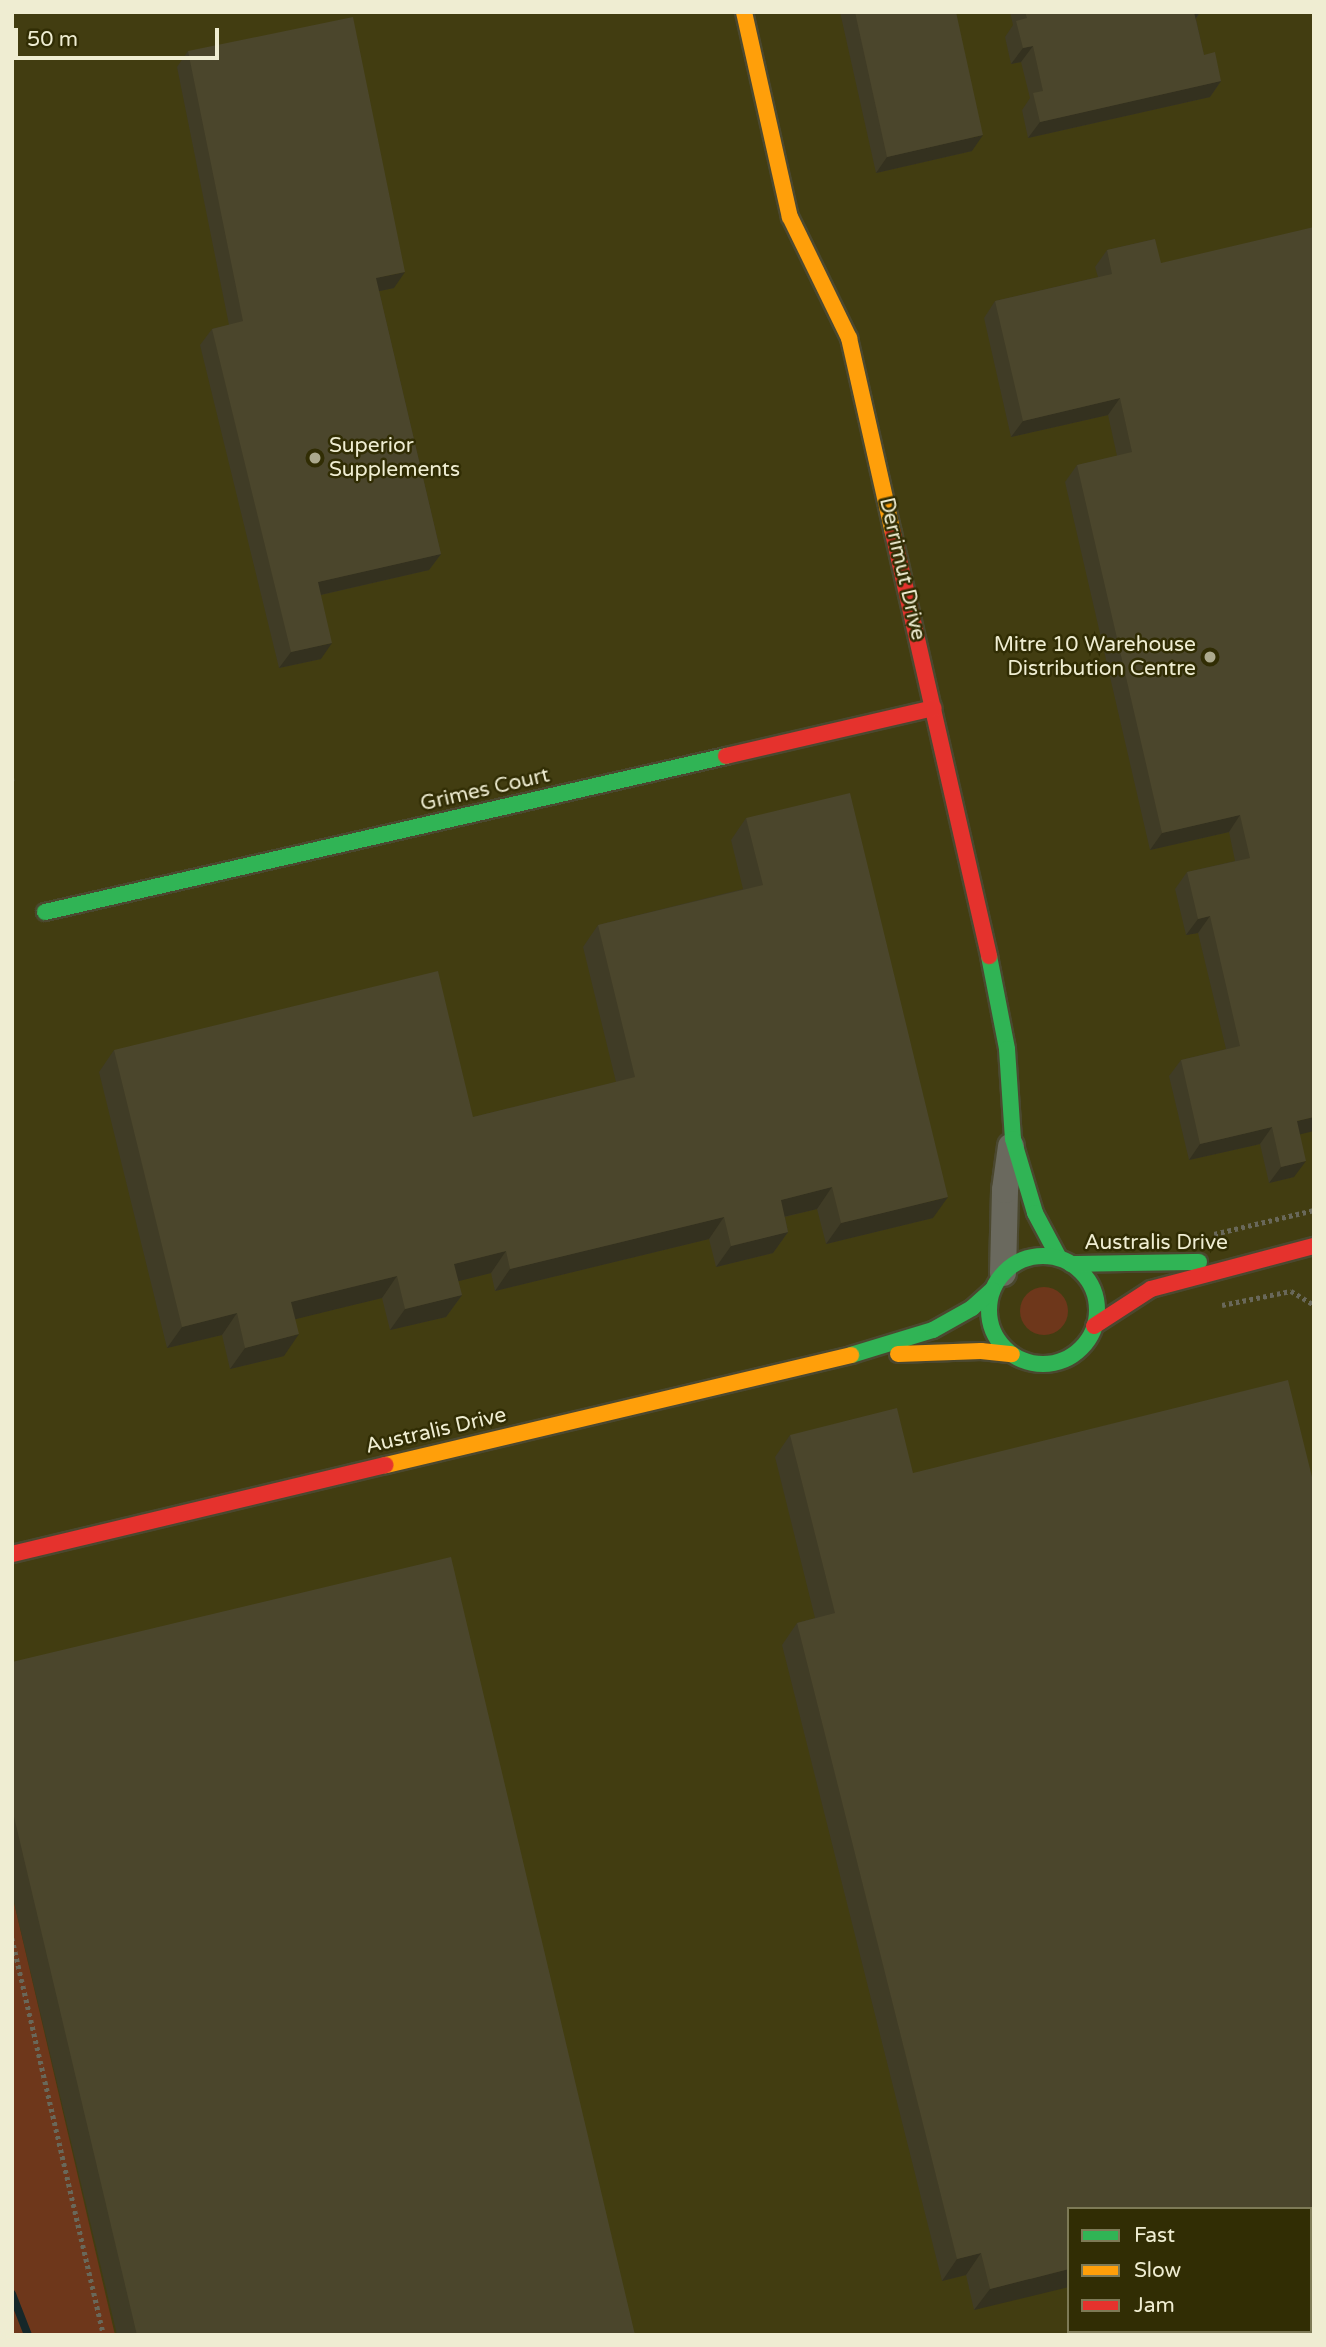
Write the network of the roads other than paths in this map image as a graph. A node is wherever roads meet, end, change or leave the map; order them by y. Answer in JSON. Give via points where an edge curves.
{"nodes":[{"id":1,"x":744,"y":12,"type":"edge"},
{"id":2,"x":934,"y":708,"type":"junction"},
{"id":3,"x":45,"y":912,"type":"dead end"},
{"id":4,"x":1013,"y":1139,"type":"junction"},
{"id":5,"x":1314,"y":1246,"type":"edge"},
{"id":6,"x":1065,"y":1261,"type":"junction"},
{"id":7,"x":1242,"y":1264,"type":"junction"},
{"id":8,"x":997,"y":1282,"type":"junction"},
{"id":9,"x":1094,"y":1326,"type":"junction"},
{"id":10,"x":1012,"y":1354,"type":"junction"},
{"id":11,"x":831,"y":1361,"type":"junction"},
{"id":12,"x":12,"y":1540,"type":"edge"},
{"id":13,"x":50,"y":1542,"type":"junction"},
{"id":14,"x":12,"y":1554,"type":"edge"}],
"edges":[{"from":1,"to":2,"type":"street","name":"Derrimut Drive","via":[[790,217],[849,338]]},
{"from":2,"to":3,"type":"street","name":"Grimes Court"},
{"from":2,"to":4,"type":"street","name":"Derrimut Drive","via":[[1000,1004]]},
{"from":4,"to":6,"type":"street","name":"Derrimut Drive","via":[[1035,1213]]},
{"from":4,"to":8,"type":"street","name":"Derrimut Drive"},
{"from":5,"to":7,"type":"street","name":"Australis Drive"},
{"from":6,"to":7,"type":"street","name":"Australis Drive"},
{"from":6,"to":8,"type":"street","via":[[1035,1256],[1023,1259]]},
{"from":6,"to":9,"type":"street","via":[[1086,1277],[1095,1296]]},
{"from":7,"to":9,"type":"street","name":"Australis Drive","via":[[1151,1289]]},
{"from":8,"to":10,"type":"street","via":[[989,1321]]},
{"from":8,"to":11,"type":"street","name":"Australis Drive","via":[[972,1308],[933,1330]]},
{"from":9,"to":10,"type":"street","via":[[1081,1348],[1060,1361],[1035,1363]]},
{"from":10,"to":11,"type":"street","name":"Australis Drive","via":[[916,1353]]},
{"from":11,"to":13,"type":"street","name":"Australis Drive"},
{"from":12,"to":13,"type":"street","name":"Australis Drive"},
{"from":13,"to":14,"type":"street","name":"Australis Drive"}]}
